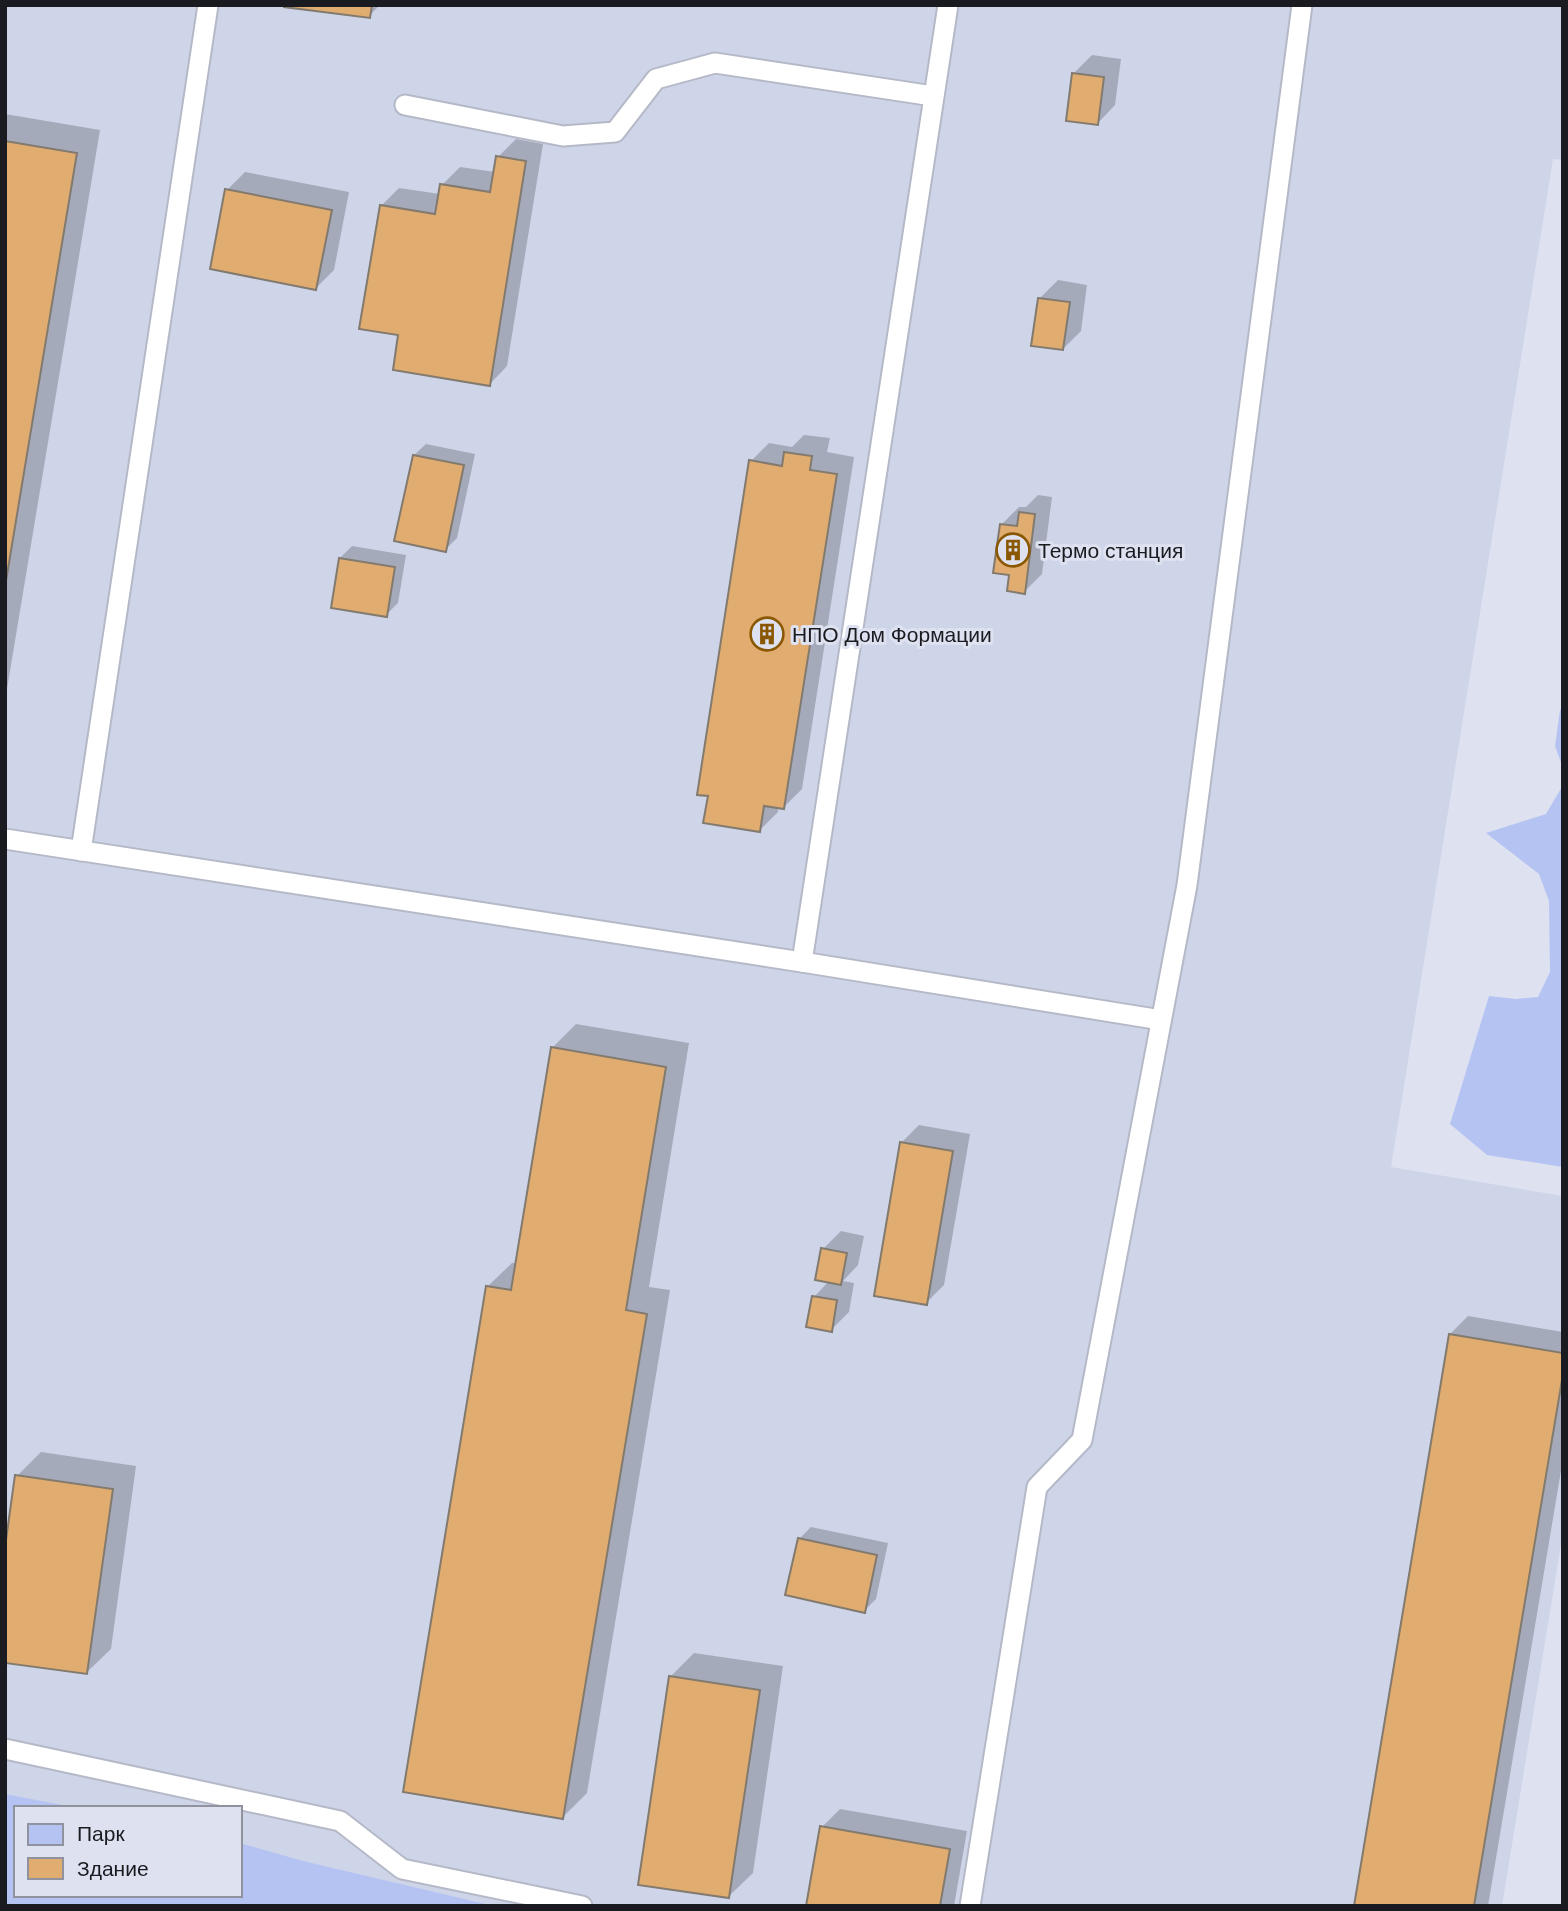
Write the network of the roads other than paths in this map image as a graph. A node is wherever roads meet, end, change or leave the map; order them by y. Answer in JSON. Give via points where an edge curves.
{"nodes":[{"id":1,"x":208,"y":5,"type":"edge"},
{"id":2,"x":948,"y":5,"type":"edge"},
{"id":3,"x":1302,"y":5,"type":"edge"},
{"id":4,"x":933,"y":96,"type":"junction"},
{"id":5,"x":405,"y":105,"type":"dead end"},
{"id":6,"x":5,"y":839,"type":"edge"},
{"id":7,"x":81,"y":851,"type":"junction"},
{"id":8,"x":802,"y":962,"type":"junction"},
{"id":9,"x":1161,"y":1020,"type":"junction"},
{"id":10,"x":5,"y":1749,"type":"edge"},
{"id":11,"x":582,"y":1906,"type":"edge"},
{"id":12,"x":970,"y":1906,"type":"edge"}],
"edges":[{"from":1,"to":7,"type":"lane"},
{"from":2,"to":4,"type":"lane"},
{"from":3,"to":9,"type":"lane","via":[[1187,885]]},
{"from":4,"to":5,"type":"lane","via":[[715,63],[656,79],[615,132],[564,136]]},
{"from":4,"to":8,"type":"lane"},
{"from":6,"to":7,"type":"lane"},
{"from":7,"to":8,"type":"lane"},
{"from":8,"to":9,"type":"lane"},
{"from":9,"to":12,"type":"lane","via":[[1082,1440],[1037,1487]]},
{"from":10,"to":11,"type":"lane","via":[[340,1821],[402,1869]]}]}
